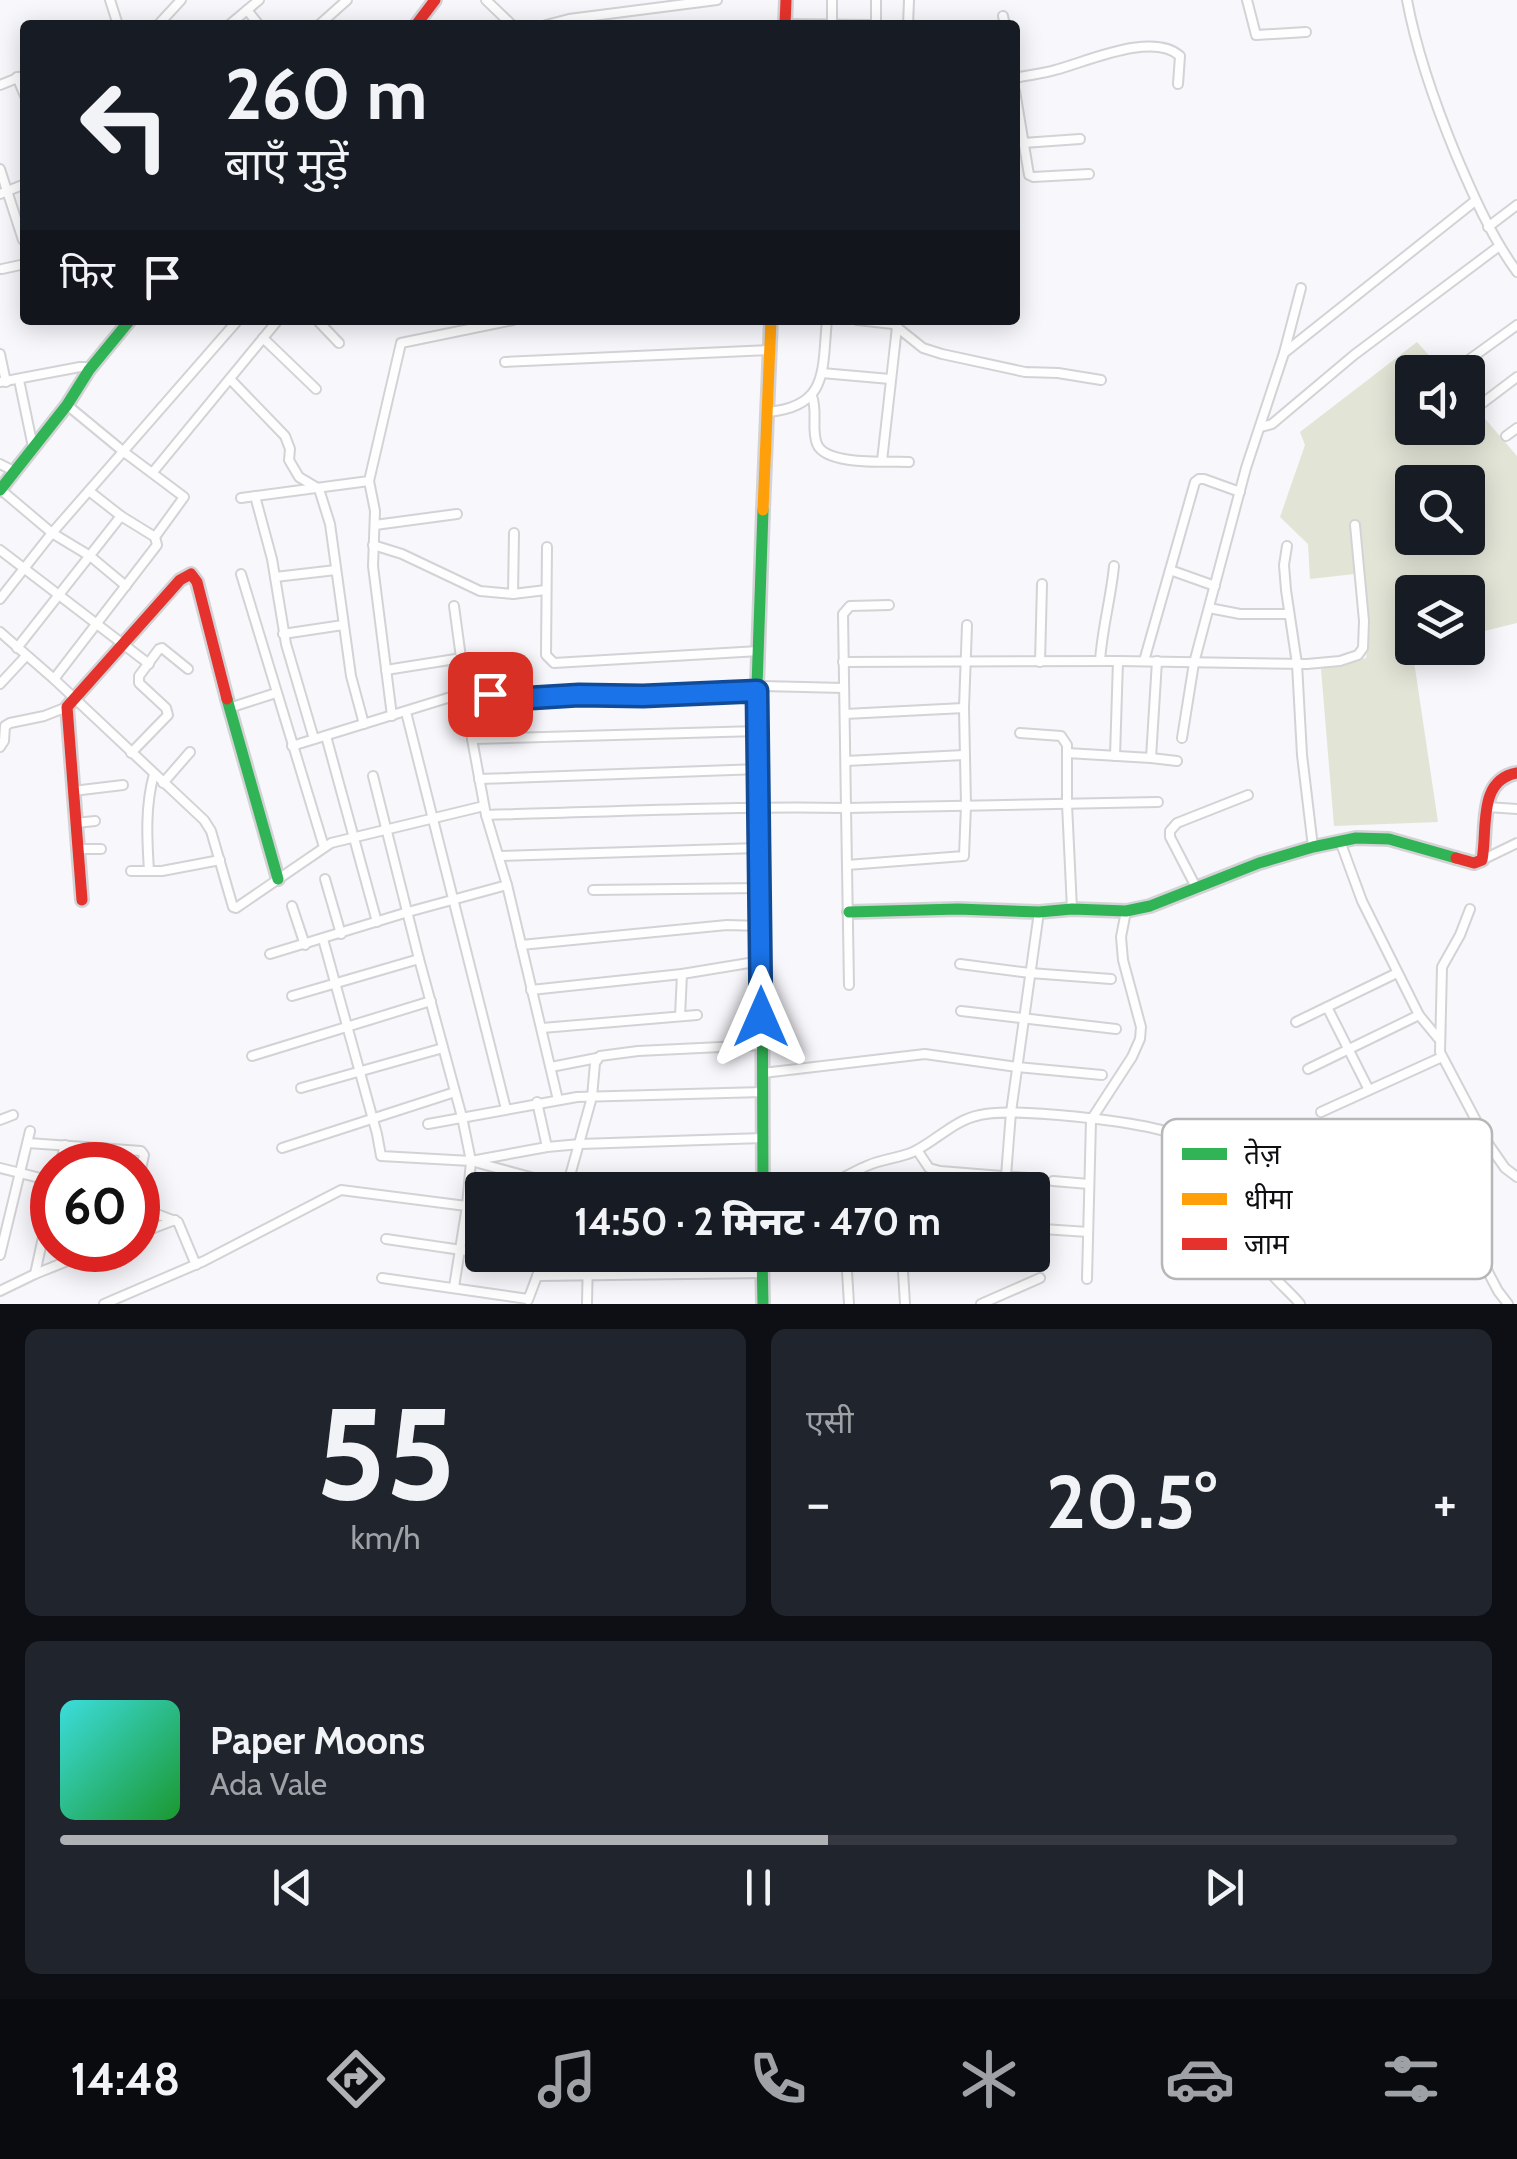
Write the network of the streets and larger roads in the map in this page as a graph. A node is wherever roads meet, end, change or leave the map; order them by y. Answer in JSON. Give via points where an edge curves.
{"nodes":[{"id":1,"x":181,"y":0,"type":"edge"},
{"id":2,"x":259,"y":0,"type":"edge"},
{"id":3,"x":347,"y":0,"type":"edge"},
{"id":4,"x":435,"y":0,"type":"edge"},
{"id":5,"x":486,"y":0,"type":"edge"},
{"id":6,"x":717,"y":0,"type":"edge"},
{"id":7,"x":1246,"y":0,"type":"edge"},
{"id":8,"x":1407,"y":0,"type":"edge"},
{"id":9,"x":246,"y":10,"type":"junction"},
{"id":10,"x":605,"y":14,"type":"junction"},
{"id":11,"x":163,"y":20,"type":"edge"},
{"id":12,"x":235,"y":20,"type":"edge"},
{"id":13,"x":254,"y":20,"type":"edge"},
{"id":14,"x":325,"y":20,"type":"edge"},
{"id":15,"x":420,"y":20,"type":"edge"},
{"id":16,"x":507,"y":20,"type":"edge"},
{"id":17,"x":562,"y":20,"type":"edge"},
{"id":18,"x":606,"y":20,"type":"edge"},
{"id":19,"x":1306,"y":32,"type":"dead end"},
{"id":20,"x":1020,"y":77,"type":"edge"},
{"id":21,"x":1178,"y":84,"type":"dead end"},
{"id":22,"x":1020,"y":123,"type":"edge"},
{"id":23,"x":1080,"y":139,"type":"dead end"},
{"id":24,"x":1023,"y":142,"type":"junction"},
{"id":25,"x":0,"y":168,"type":"edge"},
{"id":26,"x":1089,"y":174,"type":"dead end"},
{"id":27,"x":4,"y":193,"type":"edge"},
{"id":28,"x":1476,"y":201,"type":"junction"},
{"id":29,"x":1517,"y":205,"type":"edge"},
{"id":30,"x":1488,"y":227,"type":"junction"},
{"id":31,"x":20,"y":233,"type":"edge"},
{"id":32,"x":1498,"y":247,"type":"junction"},
{"id":33,"x":1516,"y":269,"type":"edge"},
{"id":34,"x":1301,"y":288,"type":"dead end"},
{"id":35,"x":1517,"y":324,"type":"edge"},
{"id":36,"x":121,"y":325,"type":"edge"},
{"id":37,"x":234,"y":325,"type":"edge"},
{"id":38,"x":274,"y":325,"type":"edge"},
{"id":39,"x":321,"y":325,"type":"edge"},
{"id":40,"x":489,"y":325,"type":"edge"},
{"id":41,"x":771,"y":325,"type":"edge"},
{"id":42,"x":827,"y":325,"type":"edge"},
{"id":43,"x":893,"y":325,"type":"edge"},
{"id":44,"x":898,"y":327,"type":"junction"},
{"id":45,"x":263,"y":338,"type":"junction"},
{"id":46,"x":340,"y":344,"type":"dead end"},
{"id":47,"x":770,"y":350,"type":"junction"},
{"id":48,"x":1284,"y":353,"type":"junction"},
{"id":49,"x":0,"y":354,"type":"edge"},
{"id":50,"x":1475,"y":355,"type":"edge"},
{"id":51,"x":506,"y":362,"type":"dead end"},
{"id":52,"x":89,"y":370,"type":"junction"},
{"id":53,"x":822,"y":373,"type":"junction"},
{"id":54,"x":1517,"y":377,"type":"edge"},
{"id":55,"x":230,"y":378,"type":"junction"},
{"id":56,"x":890,"y":378,"type":"junction"},
{"id":57,"x":19,"y":380,"type":"junction"},
{"id":58,"x":1101,"y":380,"type":"dead end"},
{"id":59,"x":3,"y":382,"type":"edge"},
{"id":60,"x":316,"y":388,"type":"dead end"},
{"id":61,"x":812,"y":396,"type":"junction"},
{"id":62,"x":1485,"y":401,"type":"edge"},
{"id":63,"x":67,"y":404,"type":"junction"},
{"id":64,"x":767,"y":412,"type":"junction"},
{"id":65,"x":1261,"y":427,"type":"junction"},
{"id":66,"x":1517,"y":428,"type":"edge"},
{"id":67,"x":1506,"y":436,"type":"dead end"},
{"id":68,"x":34,"y":447,"type":"junction"},
{"id":69,"x":124,"y":452,"type":"junction"},
{"id":70,"x":882,"y":461,"type":"junction"},
{"id":71,"x":909,"y":462,"type":"dead end"},
{"id":72,"x":0,"y":464,"type":"edge"},
{"id":73,"x":14,"y":471,"type":"junction"},
{"id":74,"x":153,"y":472,"type":"junction"},
{"id":75,"x":370,"y":481,"type":"junction"},
{"id":76,"x":319,"y":488,"type":"junction"},
{"id":77,"x":0,"y":489,"type":"edge"},
{"id":78,"x":89,"y":492,"type":"junction"},
{"id":79,"x":1240,"y":492,"type":"junction"},
{"id":80,"x":255,"y":496,"type":"junction"},
{"id":81,"x":241,"y":498,"type":"dead end"},
{"id":82,"x":457,"y":514,"type":"dead end"},
{"id":83,"x":121,"y":516,"type":"junction"},
{"id":84,"x":375,"y":525,"type":"junction"},
{"id":85,"x":1355,"y":525,"type":"dead end"},
{"id":86,"x":52,"y":532,"type":"junction"},
{"id":87,"x":514,"y":533,"type":"dead end"},
{"id":88,"x":155,"y":537,"type":"junction"},
{"id":89,"x":373,"y":546,"type":"junction"},
{"id":90,"x":1287,"y":546,"type":"dead end"},
{"id":91,"x":547,"y":547,"type":"dead end"},
{"id":92,"x":0,"y":550,"type":"edge"},
{"id":93,"x":90,"y":556,"type":"junction"},
{"id":94,"x":1114,"y":566,"type":"dead end"},
{"id":95,"x":23,"y":567,"type":"junction"},
{"id":96,"x":336,"y":570,"type":"junction"},
{"id":97,"x":1170,"y":570,"type":"junction"},
{"id":98,"x":241,"y":574,"type":"dead end"},
{"id":99,"x":275,"y":577,"type":"junction"},
{"id":100,"x":1042,"y":584,"type":"dead end"},
{"id":101,"x":126,"y":586,"type":"junction"},
{"id":102,"x":1214,"y":586,"type":"junction"},
{"id":103,"x":546,"y":590,"type":"junction"},
{"id":104,"x":60,"y":594,"type":"junction"},
{"id":105,"x":513,"y":594,"type":"junction"},
{"id":106,"x":0,"y":599,"type":"edge"},
{"id":107,"x":890,"y":605,"type":"dead end"},
{"id":108,"x":454,"y":606,"type":"dead end"},
{"id":109,"x":1209,"y":608,"type":"junction"},
{"id":110,"x":1290,"y":614,"type":"junction"},
{"id":111,"x":97,"y":623,"type":"junction"},
{"id":112,"x":967,"y":624,"type":"dead end"},
{"id":113,"x":342,"y":625,"type":"junction"},
{"id":114,"x":0,"y":632,"type":"edge"},
{"id":115,"x":284,"y":634,"type":"junction"},
{"id":116,"x":124,"y":643,"type":"junction"},
{"id":117,"x":17,"y":648,"type":"junction"},
{"id":118,"x":759,"y":651,"type":"junction"},
{"id":119,"x":26,"y":656,"type":"junction"},
{"id":120,"x":462,"y":658,"type":"junction"},
{"id":121,"x":1118,"y":660,"type":"junction"},
{"id":122,"x":1100,"y":661,"type":"junction"},
{"id":123,"x":1144,"y":661,"type":"junction"},
{"id":124,"x":843,"y":662,"type":"junction"},
{"id":125,"x":1040,"y":662,"type":"junction"},
{"id":126,"x":1157,"y":662,"type":"junction"},
{"id":127,"x":967,"y":663,"type":"junction"},
{"id":128,"x":148,"y":664,"type":"junction"},
{"id":129,"x":1194,"y":664,"type":"junction"},
{"id":130,"x":1296,"y":664,"type":"junction"},
{"id":131,"x":188,"y":669,"type":"dead end"},
{"id":132,"x":386,"y":670,"type":"junction"},
{"id":133,"x":54,"y":679,"type":"junction"},
{"id":134,"x":0,"y":684,"type":"edge"},
{"id":135,"x":757,"y":688,"type":"junction"},
{"id":136,"x":844,"y":688,"type":"junction"},
{"id":137,"x":467,"y":692,"type":"junction"},
{"id":138,"x":276,"y":693,"type":"junction"},
{"id":139,"x":70,"y":702,"type":"junction"},
{"id":140,"x":229,"y":708,"type":"junction"},
{"id":141,"x":964,"y":708,"type":"junction"},
{"id":142,"x":406,"y":712,"type":"junction"},
{"id":143,"x":845,"y":714,"type":"junction"},
{"id":144,"x":392,"y":716,"type":"junction"},
{"id":145,"x":364,"y":724,"type":"junction"},
{"id":146,"x":758,"y":732,"type":"junction"},
{"id":147,"x":1020,"y":733,"type":"dead end"},
{"id":148,"x":326,"y":736,"type":"junction"},
{"id":149,"x":472,"y":738,"type":"junction"},
{"id":150,"x":1182,"y":738,"type":"dead end"},
{"id":151,"x":314,"y":740,"type":"junction"},
{"id":152,"x":292,"y":746,"type":"junction"},
{"id":153,"x":0,"y":747,"type":"edge"},
{"id":154,"x":190,"y":752,"type":"dead end"},
{"id":155,"x":131,"y":753,"type":"junction"},
{"id":156,"x":1067,"y":754,"type":"junction"},
{"id":157,"x":964,"y":755,"type":"junction"},
{"id":158,"x":1115,"y":756,"type":"junction"},
{"id":159,"x":1151,"y":758,"type":"junction"},
{"id":160,"x":846,"y":761,"type":"junction"},
{"id":161,"x":1177,"y":761,"type":"dead end"},
{"id":162,"x":760,"y":769,"type":"junction"},
{"id":163,"x":1517,"y":773,"type":"edge"},
{"id":164,"x":154,"y":774,"type":"junction"},
{"id":165,"x":373,"y":776,"type":"dead end"},
{"id":166,"x":479,"y":779,"type":"junction"},
{"id":167,"x":163,"y":783,"type":"junction"},
{"id":168,"x":123,"y":785,"type":"dead end"},
{"id":169,"x":73,"y":791,"type":"junction"},
{"id":170,"x":1248,"y":795,"type":"dead end"},
{"id":171,"x":1158,"y":802,"type":"dead end"},
{"id":172,"x":1067,"y":804,"type":"junction"},
{"id":173,"x":760,"y":806,"type":"junction"},
{"id":174,"x":966,"y":806,"type":"junction"},
{"id":175,"x":1487,"y":807,"type":"junction"},
{"id":176,"x":846,"y":808,"type":"junction"},
{"id":177,"x":1517,"y":809,"type":"edge"},
{"id":178,"x":485,"y":811,"type":"junction"},
{"id":179,"x":433,"y":818,"type":"junction"},
{"id":180,"x":95,"y":821,"type":"dead end"},
{"id":181,"x":76,"y":823,"type":"junction"},
{"id":182,"x":388,"y":829,"type":"junction"},
{"id":183,"x":354,"y":837,"type":"junction"},
{"id":184,"x":1340,"y":841,"type":"junction"},
{"id":185,"x":1517,"y":842,"type":"edge"},
{"id":186,"x":1313,"y":846,"type":"junction"},
{"id":187,"x":324,"y":847,"type":"junction"},
{"id":188,"x":760,"y":848,"type":"junction"},
{"id":189,"x":78,"y":849,"type":"junction"},
{"id":190,"x":100,"y":849,"type":"dead end"},
{"id":191,"x":499,"y":856,"type":"junction"},
{"id":192,"x":220,"y":860,"type":"junction"},
{"id":193,"x":1482,"y":860,"type":"junction"},
{"id":194,"x":847,"y":865,"type":"junction"},
{"id":195,"x":149,"y":871,"type":"junction"},
{"id":196,"x":131,"y":872,"type":"dead end"},
{"id":197,"x":324,"y":878,"type":"dead end"},
{"id":198,"x":278,"y":879,"type":"junction"},
{"id":199,"x":507,"y":886,"type":"junction"},
{"id":200,"x":761,"y":888,"type":"junction"},
{"id":201,"x":594,"y":890,"type":"dead end"},
{"id":202,"x":1197,"y":890,"type":"junction"},
{"id":203,"x":82,"y":900,"type":"dead end"},
{"id":204,"x":454,"y":900,"type":"junction"},
{"id":205,"x":292,"y":906,"type":"dead end"},
{"id":206,"x":1072,"y":909,"type":"junction"},
{"id":207,"x":1470,"y":909,"type":"dead end"},
{"id":208,"x":1126,"y":911,"type":"junction"},
{"id":209,"x":408,"y":912,"type":"junction"},
{"id":210,"x":850,"y":912,"type":"junction"},
{"id":211,"x":1039,"y":912,"type":"junction"},
{"id":212,"x":377,"y":922,"type":"junction"},
{"id":213,"x":762,"y":926,"type":"junction"},
{"id":214,"x":341,"y":934,"type":"junction"},
{"id":215,"x":323,"y":939,"type":"junction"},
{"id":216,"x":304,"y":944,"type":"junction"},
{"id":217,"x":522,"y":945,"type":"junction"},
{"id":218,"x":270,"y":954,"type":"dead end"},
{"id":219,"x":418,"y":959,"type":"junction"},
{"id":220,"x":762,"y":961,"type":"junction"},
{"id":221,"x":960,"y":964,"type":"dead end"},
{"id":222,"x":1030,"y":973,"type":"junction"},
{"id":223,"x":1397,"y":973,"type":"junction"},
{"id":224,"x":682,"y":974,"type":"junction"},
{"id":225,"x":1111,"y":979,"type":"dead end"},
{"id":226,"x":335,"y":983,"type":"junction"},
{"id":227,"x":849,"y":985,"type":"dead end"},
{"id":228,"x":531,"y":990,"type":"junction"},
{"id":229,"x":292,"y":996,"type":"dead end"},
{"id":230,"x":430,"y":1001,"type":"junction"},
{"id":231,"x":1327,"y":1007,"type":"junction"},
{"id":232,"x":961,"y":1011,"type":"dead end"},
{"id":233,"x":698,"y":1014,"type":"dead end"},
{"id":234,"x":1419,"y":1015,"type":"junction"},
{"id":235,"x":680,"y":1016,"type":"junction"},
{"id":236,"x":1024,"y":1016,"type":"junction"},
{"id":237,"x":1296,"y":1022,"type":"dead end"},
{"id":238,"x":348,"y":1026,"type":"junction"},
{"id":239,"x":542,"y":1028,"type":"junction"},
{"id":240,"x":1116,"y":1029,"type":"dead end"},
{"id":241,"x":1438,"y":1038,"type":"junction"},
{"id":242,"x":762,"y":1045,"type":"junction"},
{"id":243,"x":443,"y":1048,"type":"junction"},
{"id":244,"x":1349,"y":1050,"type":"junction"},
{"id":245,"x":252,"y":1056,"type":"dead end"},
{"id":246,"x":1442,"y":1057,"type":"junction"},
{"id":247,"x":597,"y":1058,"type":"junction"},
{"id":248,"x":551,"y":1067,"type":"junction"},
{"id":249,"x":1017,"y":1068,"type":"junction"},
{"id":250,"x":1308,"y":1069,"type":"dead end"},
{"id":251,"x":359,"y":1072,"type":"junction"},
{"id":252,"x":762,"y":1073,"type":"junction"},
{"id":253,"x":1102,"y":1075,"type":"dead end"},
{"id":254,"x":300,"y":1088,"type":"dead end"},
{"id":255,"x":1369,"y":1090,"type":"junction"},
{"id":256,"x":455,"y":1092,"type":"junction"},
{"id":257,"x":762,"y":1092,"type":"junction"},
{"id":258,"x":592,"y":1097,"type":"junction"},
{"id":259,"x":558,"y":1100,"type":"junction"},
{"id":260,"x":537,"y":1102,"type":"junction"},
{"id":261,"x":506,"y":1109,"type":"junction"},
{"id":262,"x":1011,"y":1112,"type":"junction"},
{"id":263,"x":1321,"y":1112,"type":"dead end"},
{"id":264,"x":13,"y":1116,"type":"dead end"},
{"id":265,"x":462,"y":1117,"type":"junction"},
{"id":266,"x":373,"y":1118,"type":"junction"},
{"id":267,"x":1475,"y":1119,"type":"edge"},
{"id":268,"x":0,"y":1120,"type":"edge"},
{"id":269,"x":1091,"y":1120,"type":"junction"},
{"id":270,"x":428,"y":1124,"type":"dead end"},
{"id":271,"x":30,"y":1131,"type":"dead end"},
{"id":272,"x":1162,"y":1131,"type":"edge"},
{"id":273,"x":764,"y":1138,"type":"junction"},
{"id":274,"x":28,"y":1143,"type":"joint"},
{"id":275,"x":580,"y":1144,"type":"junction"},
{"id":276,"x":548,"y":1147,"type":"junction"},
{"id":277,"x":282,"y":1148,"type":"dead end"},
{"id":278,"x":1492,"y":1149,"type":"edge"},
{"id":279,"x":917,"y":1150,"type":"junction"},
{"id":280,"x":471,"y":1161,"type":"junction"},
{"id":281,"x":0,"y":1168,"type":"edge"},
{"id":282,"x":470,"y":1172,"type":"edge"},
{"id":283,"x":509,"y":1172,"type":"edge"},
{"id":284,"x":572,"y":1172,"type":"edge"},
{"id":285,"x":763,"y":1172,"type":"edge"},
{"id":286,"x":855,"y":1172,"type":"edge"},
{"id":287,"x":968,"y":1172,"type":"edge"},
{"id":288,"x":1006,"y":1172,"type":"edge"},
{"id":289,"x":20,"y":1174,"type":"junction"},
{"id":290,"x":30,"y":1176,"type":"edge"},
{"id":291,"x":1517,"y":1177,"type":"edge"},
{"id":292,"x":1053,"y":1182,"type":"dead end"},
{"id":293,"x":1089,"y":1184,"type":"junction"},
{"id":294,"x":465,"y":1206,"type":"edge"},
{"id":295,"x":160,"y":1215,"type":"edge"},
{"id":296,"x":176,"y":1220,"type":"junction"},
{"id":297,"x":465,"y":1221,"type":"edge"},
{"id":298,"x":160,"y":1226,"type":"edge"},
{"id":299,"x":1050,"y":1229,"type":"edge"},
{"id":300,"x":1088,"y":1232,"type":"junction"},
{"id":301,"x":386,"y":1239,"type":"dead end"},
{"id":302,"x":461,"y":1250,"type":"junction"},
{"id":303,"x":465,"y":1251,"type":"edge"},
{"id":304,"x":0,"y":1255,"type":"edge"},
{"id":305,"x":196,"y":1265,"type":"junction"},
{"id":306,"x":39,"y":1272,"type":"edge"},
{"id":307,"x":538,"y":1272,"type":"edge"},
{"id":308,"x":587,"y":1272,"type":"edge"},
{"id":309,"x":847,"y":1272,"type":"edge"},
{"id":310,"x":903,"y":1272,"type":"edge"},
{"id":311,"x":763,"y":1273,"type":"joint"},
{"id":312,"x":35,"y":1274,"type":"joint"},
{"id":313,"x":537,"y":1276,"type":"junction"},
{"id":314,"x":587,"y":1276,"type":"junction"},
{"id":315,"x":382,"y":1278,"type":"dead end"},
{"id":316,"x":1040,"y":1278,"type":"dead end"},
{"id":317,"x":1087,"y":1279,"type":"dead end"},
{"id":318,"x":1277,"y":1279,"type":"edge"},
{"id":319,"x":1491,"y":1279,"type":"edge"},
{"id":320,"x":454,"y":1287,"type":"junction"},
{"id":321,"x":0,"y":1291,"type":"edge"},
{"id":322,"x":1000,"y":1300,"type":"edge"},
{"id":323,"x":527,"y":1302,"type":"edge"},
{"id":324,"x":104,"y":1304,"type":"edge"},
{"id":325,"x":586,"y":1304,"type":"edge"},
{"id":326,"x":763,"y":1304,"type":"edge"},
{"id":327,"x":849,"y":1304,"type":"edge"},
{"id":328,"x":905,"y":1304,"type":"edge"},
{"id":329,"x":981,"y":1304,"type":"edge"},
{"id":330,"x":1300,"y":1304,"type":"edge"},
{"id":331,"x":1508,"y":1304,"type":"edge"}],
"edges":[{"from":1,"to":11,"type":"street"},
{"from":2,"to":9,"type":"street"},
{"from":3,"to":14,"type":"street"},
{"from":4,"to":15,"type":"street"},
{"from":5,"to":16,"type":"street"},
{"from":6,"to":10,"type":"street"},
{"from":7,"to":19,"type":"street","via":[[1256,35]]},
{"from":8,"to":28,"type":"street","via":[[1426,79]]},
{"from":9,"to":12,"type":"street"},
{"from":9,"to":13,"type":"street"},
{"from":10,"to":17,"type":"street"},
{"from":10,"to":18,"type":"street"},
{"from":20,"to":21,"type":"street","via":[[1108,53],[1160,48],[1180,56]]},
{"from":22,"to":24,"type":"street"},
{"from":23,"to":24,"type":"street"},
{"from":24,"to":26,"type":"street","via":[[1033,177]]},
{"from":25,"to":27,"type":"street"},
{"from":27,"to":31,"type":"street"},
{"from":28,"to":30,"type":"street"},
{"from":28,"to":48,"type":"street"},
{"from":29,"to":30,"type":"street"},
{"from":30,"to":32,"type":"street"},
{"from":32,"to":33,"type":"street"},
{"from":32,"to":65,"type":"street"},
{"from":34,"to":48,"type":"street"},
{"from":35,"to":50,"type":"street"},
{"from":36,"to":52,"type":"street"},
{"from":37,"to":69,"type":"street"},
{"from":38,"to":45,"type":"street"},
{"from":39,"to":46,"type":"street"},
{"from":40,"to":75,"type":"street","via":[[401,343]]},
{"from":41,"to":47,"type":"street"},
{"from":42,"to":53,"type":"street"},
{"from":43,"to":44,"type":"street"},
{"from":44,"to":56,"type":"street"},
{"from":44,"to":58,"type":"street","via":[[942,354]]},
{"from":45,"to":55,"type":"street"},
{"from":45,"to":60,"type":"street"},
{"from":47,"to":51,"type":"street"},
{"from":47,"to":64,"type":"street"},
{"from":48,"to":65,"type":"street"},
{"from":49,"to":59,"type":"street"},
{"from":52,"to":57,"type":"street"},
{"from":52,"to":63,"type":"street"},
{"from":53,"to":56,"type":"street"},
{"from":53,"to":61,"type":"street"},
{"from":54,"to":62,"type":"street"},
{"from":55,"to":74,"type":"street"},
{"from":55,"to":76,"type":"street","via":[[286,436],[299,477]]},
{"from":56,"to":70,"type":"street"},
{"from":57,"to":59,"type":"street"},
{"from":57,"to":68,"type":"street"},
{"from":61,"to":64,"type":"street"},
{"from":61,"to":70,"type":"street","via":[[823,452]]},
{"from":63,"to":68,"type":"street"},
{"from":63,"to":69,"type":"street"},
{"from":64,"to":118,"type":"street"},
{"from":65,"to":79,"type":"street"},
{"from":66,"to":67,"type":"street"},
{"from":68,"to":73,"type":"street"},
{"from":69,"to":74,"type":"street"},
{"from":69,"to":78,"type":"street"},
{"from":70,"to":71,"type":"street"},
{"from":72,"to":73,"type":"street"},
{"from":73,"to":77,"type":"street"},
{"from":74,"to":88,"type":"street","via":[[184,497]]},
{"from":75,"to":76,"type":"street"},
{"from":75,"to":84,"type":"street"},
{"from":76,"to":80,"type":"street"},
{"from":76,"to":96,"type":"street"},
{"from":77,"to":86,"type":"street"},
{"from":78,"to":83,"type":"street"},
{"from":78,"to":86,"type":"street"},
{"from":79,"to":97,"type":"street","via":[[1195,482]]},
{"from":79,"to":102,"type":"street"},
{"from":80,"to":81,"type":"street"},
{"from":80,"to":99,"type":"street"},
{"from":82,"to":84,"type":"street"},
{"from":83,"to":88,"type":"street"},
{"from":83,"to":93,"type":"street"},
{"from":84,"to":89,"type":"street"},
{"from":85,"to":130,"type":"street","via":[[1363,648],[1340,662]]},
{"from":86,"to":93,"type":"street"},
{"from":86,"to":95,"type":"street"},
{"from":87,"to":105,"type":"street"},
{"from":88,"to":101,"type":"street","via":[[157,545]]},
{"from":89,"to":105,"type":"street","via":[[480,591]]},
{"from":89,"to":132,"type":"street"},
{"from":90,"to":110,"type":"street"},
{"from":91,"to":103,"type":"street"},
{"from":92,"to":95,"type":"street"},
{"from":93,"to":101,"type":"street"},
{"from":93,"to":104,"type":"street"},
{"from":94,"to":122,"type":"street"},
{"from":95,"to":104,"type":"street"},
{"from":95,"to":106,"type":"street"},
{"from":96,"to":99,"type":"street"},
{"from":96,"to":113,"type":"street"},
{"from":97,"to":102,"type":"street"},
{"from":97,"to":123,"type":"street"},
{"from":98,"to":138,"type":"street"},
{"from":99,"to":115,"type":"street"},
{"from":100,"to":125,"type":"street"},
{"from":101,"to":111,"type":"street"},
{"from":102,"to":109,"type":"street"},
{"from":103,"to":105,"type":"street"},
{"from":103,"to":118,"type":"street","via":[[546,655],[554,663]]},
{"from":104,"to":111,"type":"street"},
{"from":104,"to":117,"type":"street"},
{"from":107,"to":124,"type":"street","via":[[846,609]]},
{"from":108,"to":120,"type":"street"},
{"from":109,"to":110,"type":"street"},
{"from":109,"to":129,"type":"street"},
{"from":110,"to":130,"type":"street"},
{"from":111,"to":116,"type":"street"},
{"from":111,"to":133,"type":"street"},
{"from":112,"to":127,"type":"street"},
{"from":113,"to":115,"type":"street"},
{"from":113,"to":145,"type":"street"},
{"from":114,"to":117,"type":"street"},
{"from":115,"to":151,"type":"street"},
{"from":116,"to":128,"type":"street"},
{"from":116,"to":139,"type":"street"},
{"from":116,"to":140,"type":"street","via":[[192,574]]},
{"from":117,"to":119,"type":"street"},
{"from":118,"to":135,"type":"street"},
{"from":119,"to":133,"type":"street"},
{"from":119,"to":134,"type":"street"},
{"from":120,"to":132,"type":"street"},
{"from":120,"to":137,"type":"street"},
{"from":121,"to":122,"type":"street"},
{"from":121,"to":123,"type":"street"},
{"from":121,"to":158,"type":"street"},
{"from":122,"to":125,"type":"street"},
{"from":123,"to":126,"type":"street"},
{"from":124,"to":127,"type":"street"},
{"from":124,"to":136,"type":"street"},
{"from":125,"to":127,"type":"street"},
{"from":126,"to":129,"type":"street"},
{"from":126,"to":159,"type":"street"},
{"from":127,"to":141,"type":"street"},
{"from":128,"to":131,"type":"street","via":[[162,648]]},
{"from":128,"to":155,"type":"street","via":[[139,683],[168,715]]},
{"from":129,"to":130,"type":"street"},
{"from":129,"to":150,"type":"street"},
{"from":130,"to":186,"type":"street"},
{"from":132,"to":144,"type":"street"},
{"from":133,"to":139,"type":"street"},
{"from":135,"to":136,"type":"street"},
{"from":135,"to":137,"type":"street","via":[[498,700],[486,691]]},
{"from":135,"to":146,"type":"street"},
{"from":136,"to":143,"type":"street"},
{"from":137,"to":142,"type":"street"},
{"from":137,"to":149,"type":"street"},
{"from":138,"to":140,"type":"street"},
{"from":138,"to":152,"type":"street"},
{"from":139,"to":153,"type":"street","via":[[5,726]]},
{"from":139,"to":155,"type":"street"},
{"from":139,"to":169,"type":"street"},
{"from":140,"to":198,"type":"street"},
{"from":141,"to":143,"type":"street"},
{"from":141,"to":157,"type":"street"},
{"from":142,"to":144,"type":"street"},
{"from":142,"to":179,"type":"street"},
{"from":143,"to":160,"type":"street"},
{"from":144,"to":145,"type":"street"},
{"from":145,"to":148,"type":"street"},
{"from":146,"to":149,"type":"street"},
{"from":146,"to":162,"type":"street"},
{"from":147,"to":156,"type":"street","via":[[1061,736]]},
{"from":148,"to":151,"type":"street"},
{"from":148,"to":183,"type":"street"},
{"from":149,"to":166,"type":"street"},
{"from":151,"to":152,"type":"street"},
{"from":152,"to":187,"type":"street"},
{"from":154,"to":167,"type":"street"},
{"from":155,"to":164,"type":"street"},
{"from":156,"to":158,"type":"street"},
{"from":156,"to":172,"type":"street"},
{"from":157,"to":160,"type":"street"},
{"from":157,"to":174,"type":"street"},
{"from":158,"to":159,"type":"street"},
{"from":159,"to":161,"type":"street"},
{"from":160,"to":176,"type":"street"},
{"from":162,"to":166,"type":"street"},
{"from":162,"to":173,"type":"street"},
{"from":163,"to":175,"type":"street","via":[[1498,778]]},
{"from":164,"to":167,"type":"street"},
{"from":164,"to":195,"type":"street"},
{"from":165,"to":182,"type":"street"},
{"from":166,"to":178,"type":"street"},
{"from":167,"to":192,"type":"street","via":[[204,820]]},
{"from":168,"to":169,"type":"street"},
{"from":169,"to":181,"type":"street"},
{"from":170,"to":202,"type":"street","via":[[1170,830]]},
{"from":171,"to":172,"type":"street"},
{"from":172,"to":174,"type":"street"},
{"from":172,"to":206,"type":"street"},
{"from":173,"to":176,"type":"street"},
{"from":173,"to":178,"type":"street"},
{"from":173,"to":188,"type":"street"},
{"from":174,"to":176,"type":"street"},
{"from":174,"to":194,"type":"street","via":[[961,858]]},
{"from":175,"to":177,"type":"street"},
{"from":175,"to":193,"type":"street"},
{"from":176,"to":194,"type":"street"},
{"from":178,"to":179,"type":"street"},
{"from":178,"to":191,"type":"street"},
{"from":179,"to":182,"type":"street"},
{"from":179,"to":204,"type":"street"},
{"from":180,"to":181,"type":"street"},
{"from":181,"to":189,"type":"street"},
{"from":182,"to":183,"type":"street"},
{"from":182,"to":209,"type":"street"},
{"from":183,"to":187,"type":"street"},
{"from":183,"to":212,"type":"street"},
{"from":184,"to":186,"type":"street"},
{"from":184,"to":193,"type":"street","via":[[1389,839]]},
{"from":184,"to":223,"type":"street"},
{"from":185,"to":193,"type":"street"},
{"from":186,"to":202,"type":"street"},
{"from":187,"to":198,"type":"street"},
{"from":188,"to":191,"type":"street"},
{"from":188,"to":200,"type":"street"},
{"from":189,"to":190,"type":"street"},
{"from":189,"to":203,"type":"street"},
{"from":191,"to":199,"type":"street"},
{"from":192,"to":195,"type":"street"},
{"from":192,"to":198,"type":"street","via":[[232,908]]},
{"from":194,"to":210,"type":"street"},
{"from":195,"to":196,"type":"street"},
{"from":197,"to":214,"type":"street"},
{"from":199,"to":204,"type":"street"},
{"from":199,"to":217,"type":"street"},
{"from":200,"to":201,"type":"street"},
{"from":200,"to":213,"type":"street"},
{"from":202,"to":208,"type":"street"},
{"from":204,"to":209,"type":"street"},
{"from":204,"to":261,"type":"street"},
{"from":205,"to":216,"type":"street"},
{"from":206,"to":208,"type":"street"},
{"from":206,"to":211,"type":"street"},
{"from":207,"to":241,"type":"street","via":[[1442,967]]},
{"from":208,"to":269,"type":"street","via":[[1123,960],[1140,1039]]},
{"from":209,"to":212,"type":"street"},
{"from":209,"to":219,"type":"street"},
{"from":210,"to":211,"type":"street"},
{"from":210,"to":227,"type":"street"},
{"from":211,"to":222,"type":"street"},
{"from":212,"to":214,"type":"street"},
{"from":213,"to":217,"type":"street"},
{"from":213,"to":220,"type":"street"},
{"from":214,"to":215,"type":"street"},
{"from":215,"to":216,"type":"street"},
{"from":215,"to":226,"type":"street"},
{"from":216,"to":218,"type":"street"},
{"from":217,"to":228,"type":"street"},
{"from":219,"to":226,"type":"street"},
{"from":219,"to":230,"type":"street"},
{"from":220,"to":224,"type":"street"},
{"from":220,"to":242,"type":"street"},
{"from":221,"to":222,"type":"street"},
{"from":222,"to":225,"type":"street"},
{"from":222,"to":236,"type":"street"},
{"from":223,"to":231,"type":"street"},
{"from":223,"to":234,"type":"street"},
{"from":224,"to":228,"type":"street"},
{"from":224,"to":235,"type":"street"},
{"from":226,"to":229,"type":"street"},
{"from":226,"to":238,"type":"street"},
{"from":228,"to":239,"type":"street"},
{"from":230,"to":238,"type":"street"},
{"from":230,"to":243,"type":"street"},
{"from":231,"to":237,"type":"street"},
{"from":231,"to":244,"type":"street"},
{"from":232,"to":236,"type":"street"},
{"from":233,"to":235,"type":"street"},
{"from":234,"to":241,"type":"street"},
{"from":234,"to":244,"type":"street"},
{"from":235,"to":239,"type":"street"},
{"from":236,"to":240,"type":"street"},
{"from":236,"to":249,"type":"street"},
{"from":238,"to":245,"type":"street"},
{"from":238,"to":251,"type":"street"},
{"from":239,"to":248,"type":"street"},
{"from":241,"to":246,"type":"street"},
{"from":242,"to":247,"type":"street"},
{"from":242,"to":252,"type":"street"},
{"from":243,"to":251,"type":"street"},
{"from":243,"to":256,"type":"street"},
{"from":244,"to":250,"type":"street"},
{"from":244,"to":255,"type":"street"},
{"from":246,"to":255,"type":"street"},
{"from":246,"to":267,"type":"street"},
{"from":247,"to":248,"type":"street"},
{"from":247,"to":258,"type":"street"},
{"from":248,"to":259,"type":"street"},
{"from":249,"to":252,"type":"street","via":[[925,1054]]},
{"from":249,"to":253,"type":"street"},
{"from":249,"to":262,"type":"street"},
{"from":251,"to":254,"type":"street"},
{"from":251,"to":266,"type":"street"},
{"from":252,"to":257,"type":"street"},
{"from":255,"to":263,"type":"street"},
{"from":256,"to":265,"type":"street"},
{"from":256,"to":266,"type":"street"},
{"from":257,"to":258,"type":"street"},
{"from":257,"to":273,"type":"street"},
{"from":258,"to":259,"type":"street"},
{"from":258,"to":275,"type":"street"},
{"from":259,"to":260,"type":"street"},
{"from":260,"to":261,"type":"street"},
{"from":260,"to":276,"type":"street"},
{"from":261,"to":265,"type":"street"},
{"from":262,"to":269,"type":"street"},
{"from":262,"to":279,"type":"street","via":[[980,1114]]},
{"from":262,"to":288,"type":"street"},
{"from":264,"to":268,"type":"street"},
{"from":265,"to":270,"type":"street"},
{"from":265,"to":280,"type":"street"},
{"from":266,"to":277,"type":"street"},
{"from":266,"to":280,"type":"street","via":[[384,1157]]},
{"from":269,"to":272,"type":"street"},
{"from":269,"to":293,"type":"street"},
{"from":271,"to":274,"type":"street"},
{"from":273,"to":275,"type":"street"},
{"from":273,"to":285,"type":"street"},
{"from":274,"to":289,"type":"street"},
{"from":275,"to":276,"type":"street"},
{"from":275,"to":284,"type":"street"},
{"from":276,"to":280,"type":"street"},
{"from":278,"to":291,"type":"street"},
{"from":279,"to":286,"type":"street"},
{"from":279,"to":287,"type":"street","via":[[929,1168]]},
{"from":280,"to":282,"type":"street"},
{"from":280,"to":283,"type":"street"},
{"from":281,"to":289,"type":"street"},
{"from":289,"to":290,"type":"street"},
{"from":289,"to":304,"type":"street"},
{"from":292,"to":293,"type":"street"},
{"from":293,"to":300,"type":"street"},
{"from":294,"to":305,"type":"street","via":[[341,1190]]},
{"from":295,"to":296,"type":"street"},
{"from":296,"to":298,"type":"street"},
{"from":296,"to":305,"type":"street"},
{"from":297,"to":302,"type":"street"},
{"from":299,"to":300,"type":"street"},
{"from":300,"to":317,"type":"street"},
{"from":301,"to":302,"type":"street"},
{"from":302,"to":303,"type":"street"},
{"from":302,"to":320,"type":"street"},
{"from":305,"to":324,"type":"street"},
{"from":306,"to":312,"type":"street"},
{"from":307,"to":313,"type":"street"},
{"from":308,"to":314,"type":"street"},
{"from":309,"to":327,"type":"street"},
{"from":310,"to":328,"type":"street"},
{"from":311,"to":314,"type":"street"},
{"from":311,"to":326,"type":"street"},
{"from":312,"to":321,"type":"street"},
{"from":313,"to":314,"type":"street"},
{"from":313,"to":323,"type":"street"},
{"from":314,"to":325,"type":"street"},
{"from":315,"to":320,"type":"street"},
{"from":316,"to":322,"type":"street"},
{"from":318,"to":330,"type":"street"},
{"from":319,"to":331,"type":"street"},
{"from":320,"to":323,"type":"street"},
{"from":322,"to":329,"type":"street"}]}
